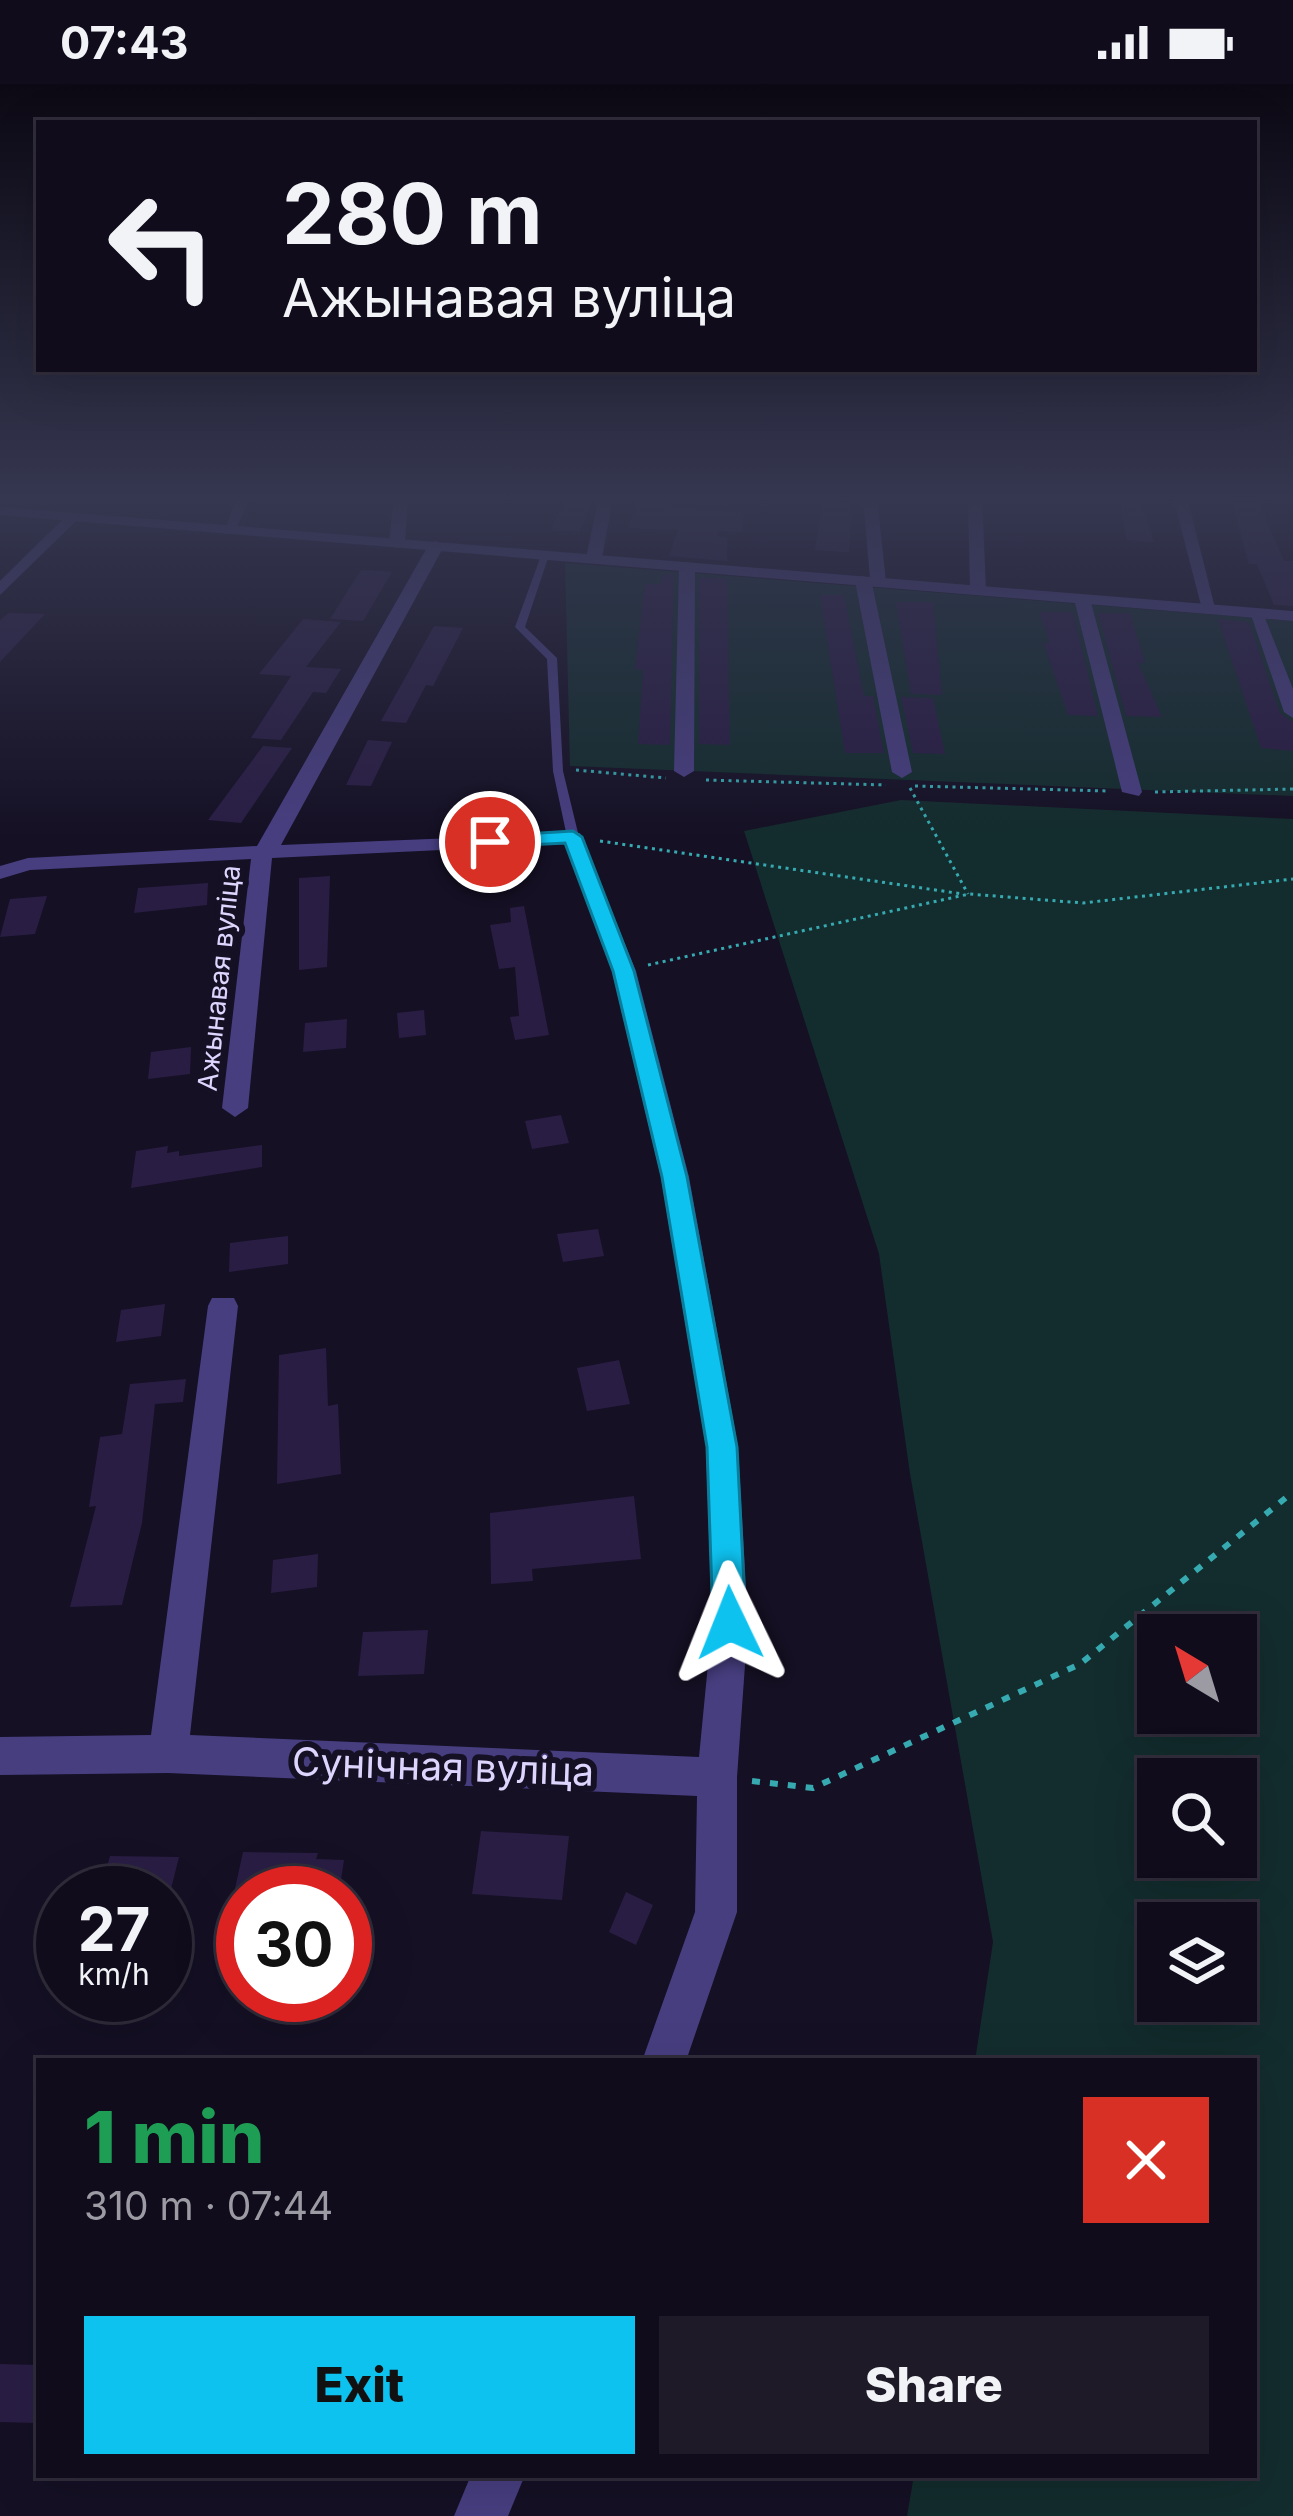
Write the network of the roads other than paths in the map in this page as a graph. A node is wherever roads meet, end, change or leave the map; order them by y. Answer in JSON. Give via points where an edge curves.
{"nodes":[{"id":1,"x":401,"y":610,"type":"edge"},
{"id":2,"x":526,"y":610,"type":"edge"},
{"id":3,"x":686,"y":610,"type":"edge"},
{"id":4,"x":875,"y":610,"type":"edge"},
{"id":5,"x":1085,"y":610,"type":"edge"},
{"id":6,"x":1227,"y":610,"type":"edge"},
{"id":7,"x":1255,"y":613,"type":"junction"},
{"id":8,"x":1293,"y":616,"type":"edge"},
{"id":9,"x":1293,"y":712,"type":"edge"},
{"id":10,"x":684,"y":775,"type":"road end"},
{"id":11,"x":905,"y":779,"type":"road end"},
{"id":12,"x":1132,"y":792,"type":"road end"},
{"id":13,"x":573,"y":837,"type":"junction"},
{"id":14,"x":262,"y":854,"type":"junction"},
{"id":15,"x":0,"y":873,"type":"edge"},
{"id":16,"x":235,"y":1108,"type":"dead end"},
{"id":17,"x":224,"y":1306,"type":"dead end"},
{"id":18,"x":168,"y":1754,"type":"junction"},
{"id":19,"x":0,"y":1756,"type":"edge"},
{"id":20,"x":717,"y":1778,"type":"junction"},
{"id":21,"x":665,"y":2058,"type":"edge"},
{"id":22,"x":497,"y":2478,"type":"edge"},
{"id":23,"x":481,"y":2516,"type":"edge"}],
"edges":[{"from":1,"to":14,"type":"street"},
{"from":2,"to":13,"type":"lane","via":[[520,627],[552,658],[558,771]]},
{"from":3,"to":10,"type":"street"},
{"from":4,"to":11,"type":"street"},
{"from":5,"to":12,"type":"street"},
{"from":6,"to":7,"type":"street"},
{"from":7,"to":8,"type":"street"},
{"from":7,"to":9,"type":"street"},
{"from":13,"to":14,"type":"street","name":"Ажынавая вуліца"},
{"from":13,"to":20,"type":"street","via":[[624,971],[675,1177],[722,1447],[730,1623]]},
{"from":14,"to":15,"type":"street","name":"Ажынавая вуліца","via":[[28,864]]},
{"from":14,"to":16,"type":"street","name":"Ажынавая вуліца"},
{"from":17,"to":18,"type":"street"},
{"from":18,"to":19,"type":"street","name":"Сунічная вуліца"},
{"from":18,"to":20,"type":"street","name":"Сунічная вуліца"},
{"from":20,"to":21,"type":"street","via":[[716,1912]]},
{"from":22,"to":23,"type":"street"}]}
